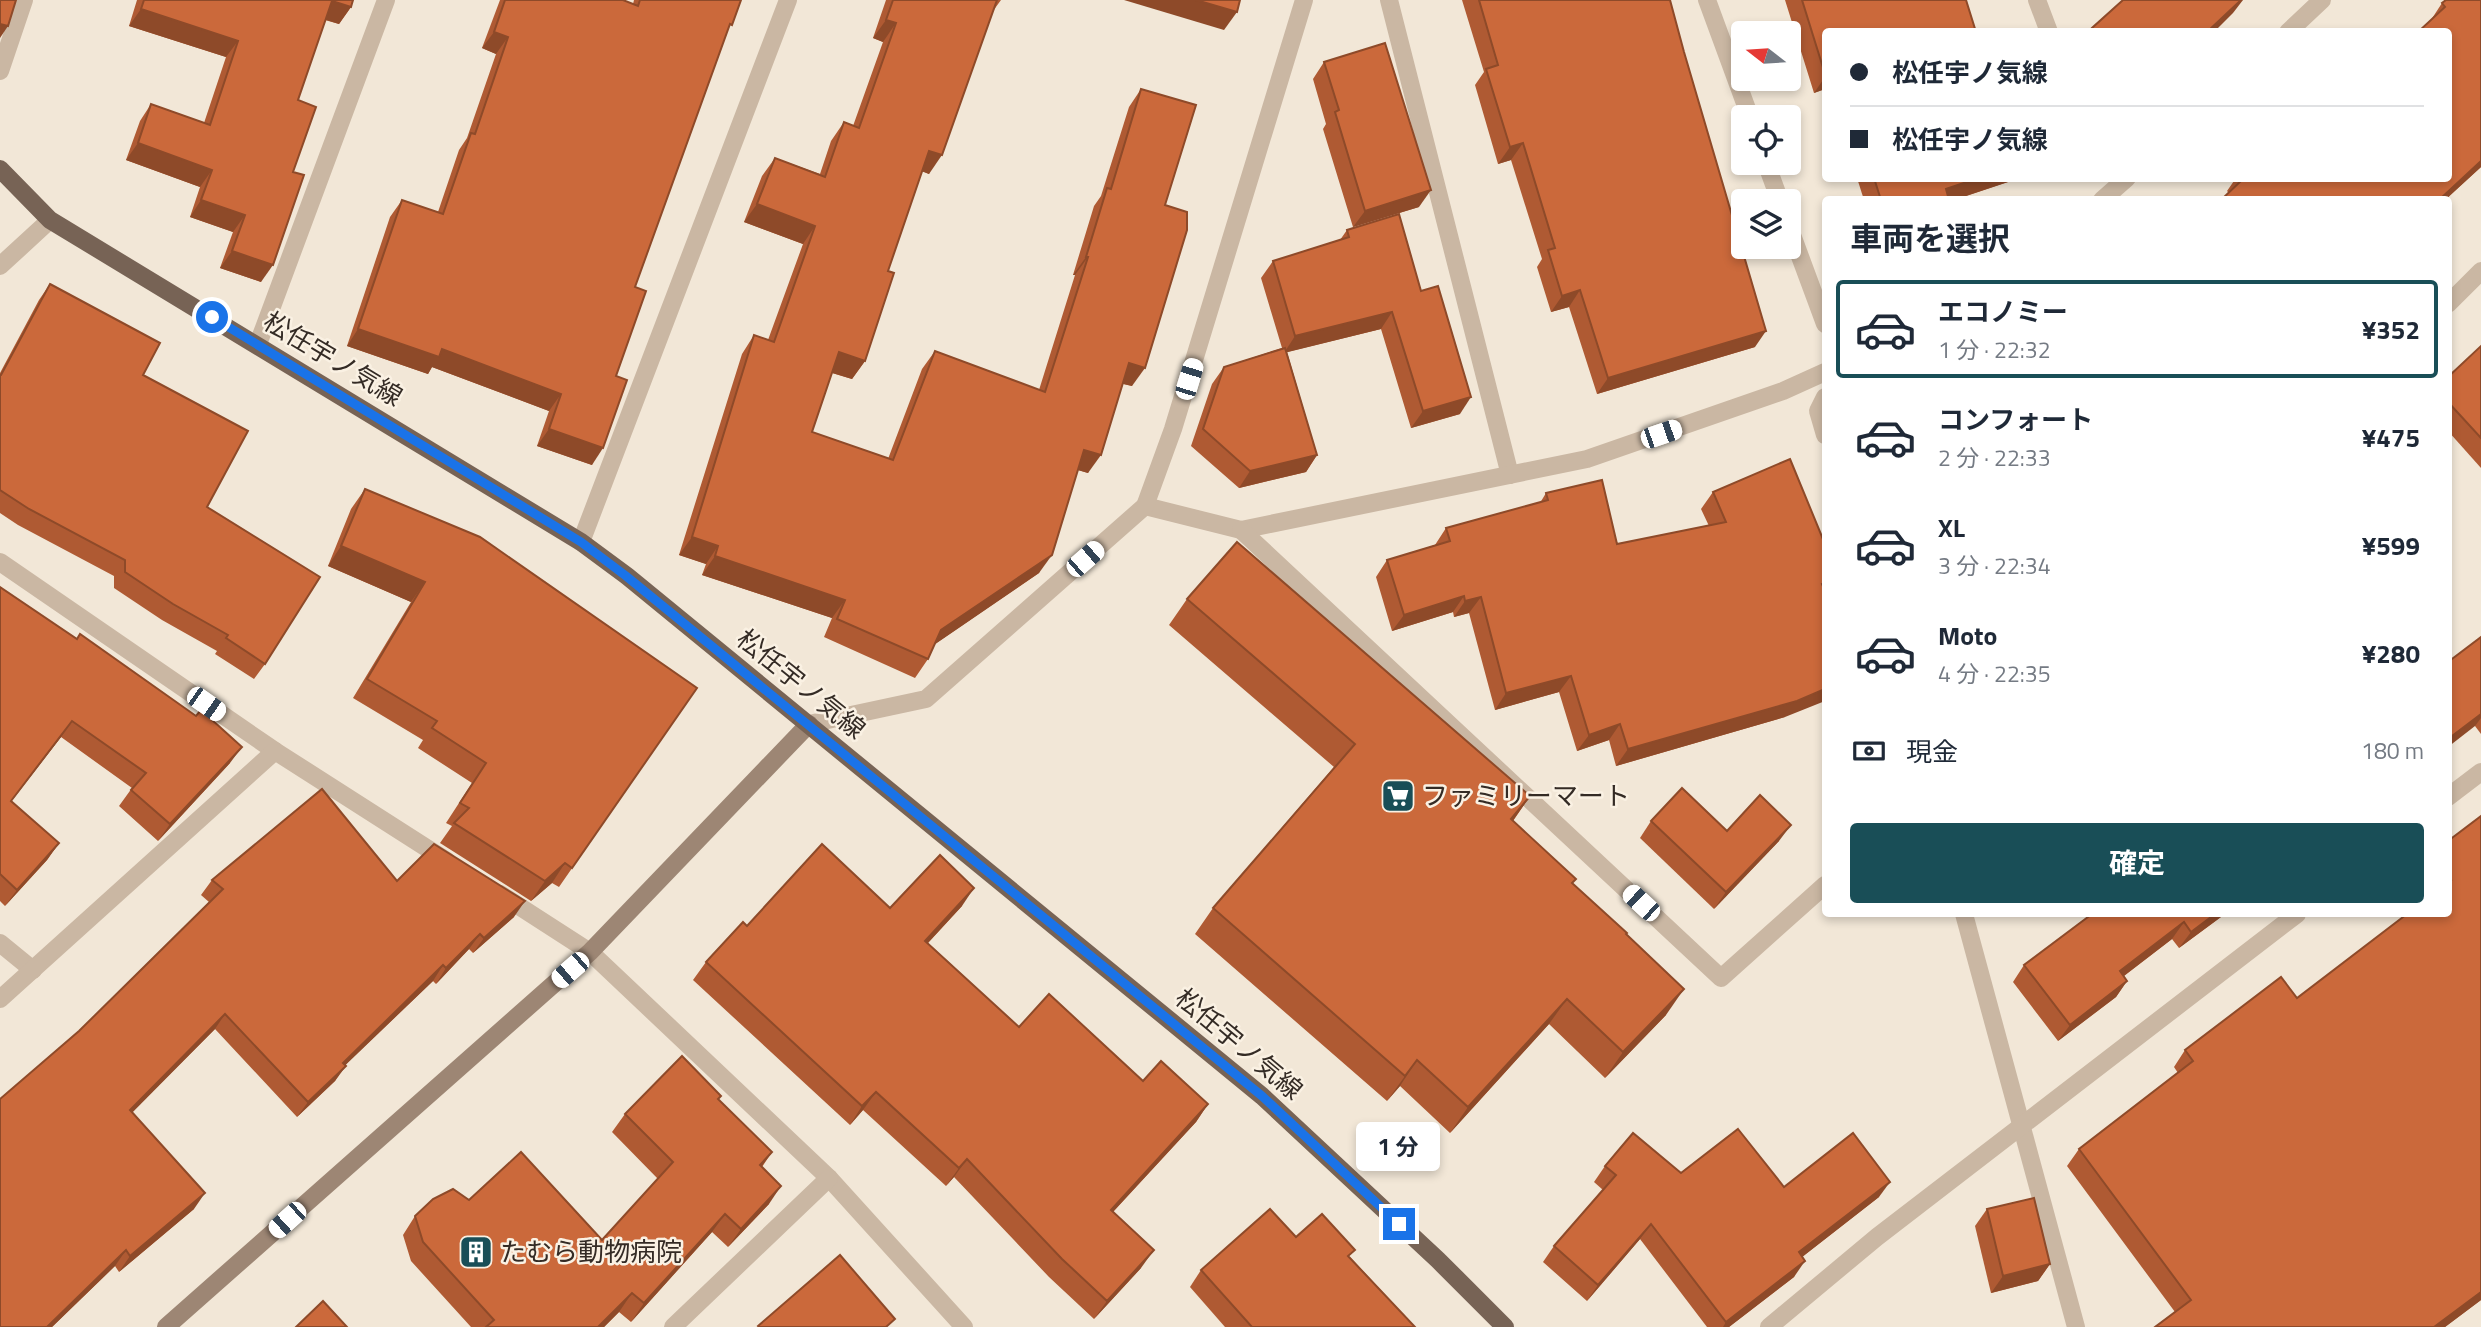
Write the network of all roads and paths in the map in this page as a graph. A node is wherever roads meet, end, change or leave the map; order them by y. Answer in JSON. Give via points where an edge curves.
{"nodes":[{"id":1,"x":24,"y":0,"type":"edge"},
{"id":2,"x":386,"y":0,"type":"edge"},
{"id":3,"x":788,"y":0,"type":"edge"},
{"id":4,"x":1304,"y":0,"type":"edge"},
{"id":5,"x":1389,"y":0,"type":"edge"},
{"id":6,"x":1707,"y":0,"type":"edge"},
{"id":7,"x":2037,"y":0,"type":"edge"},
{"id":8,"x":2322,"y":0,"type":"edge"},
{"id":9,"x":2048,"y":28,"type":"edge"},
{"id":10,"x":2292,"y":28,"type":"edge"},
{"id":11,"x":0,"y":71,"type":"edge"},
{"id":12,"x":1746,"y":105,"type":"edge"},
{"id":13,"x":0,"y":169,"type":"edge"},
{"id":14,"x":2120,"y":182,"type":"edge"},
{"id":15,"x":2105,"y":191,"type":"edge"},
{"id":16,"x":50,"y":220,"type":"junction"},
{"id":17,"x":1801,"y":258,"type":"edge"},
{"id":18,"x":0,"y":266,"type":"edge"},
{"id":19,"x":2481,"y":271,"type":"edge"},
{"id":20,"x":2452,"y":300,"type":"edge"},
{"id":21,"x":1822,"y":316,"type":"edge"},
{"id":22,"x":258,"y":344,"type":"junction"},
{"id":23,"x":1822,"y":373,"type":"edge"},
{"id":24,"x":1822,"y":403,"type":"edge"},
{"id":25,"x":1822,"y":425,"type":"edge"},
{"id":26,"x":1510,"y":475,"type":"junction"},
{"id":27,"x":1145,"y":506,"type":"junction"},
{"id":28,"x":1241,"y":530,"type":"junction"},
{"id":29,"x":581,"y":542,"type":"junction"},
{"id":30,"x":0,"y":562,"type":"edge"},
{"id":31,"x":810,"y":724,"type":"junction"},
{"id":32,"x":275,"y":751,"type":"junction"},
{"id":33,"x":2481,"y":772,"type":"edge"},
{"id":34,"x":2452,"y":794,"type":"edge"},
{"id":35,"x":461,"y":870,"type":"edge"},
{"id":36,"x":485,"y":885,"type":"edge"},
{"id":37,"x":1822,"y":888,"type":"edge"},
{"id":38,"x":1965,"y":917,"type":"edge"},
{"id":39,"x":2293,"y":917,"type":"edge"},
{"id":40,"x":0,"y":943,"type":"edge"},
{"id":41,"x":590,"y":952,"type":"junction"},
{"id":42,"x":33,"y":970,"type":"junction"},
{"id":43,"x":0,"y":999,"type":"edge"},
{"id":44,"x":2022,"y":1125,"type":"junction"},
{"id":45,"x":830,"y":1178,"type":"junction"},
{"id":46,"x":166,"y":1327,"type":"edge"},
{"id":47,"x":673,"y":1327,"type":"edge"},
{"id":48,"x":964,"y":1327,"type":"edge"},
{"id":49,"x":1505,"y":1327,"type":"edge"},
{"id":50,"x":1769,"y":1327,"type":"edge"},
{"id":51,"x":2076,"y":1327,"type":"edge"}],
"edges":[{"from":1,"to":11,"type":"street"},
{"from":2,"to":22,"type":"street"},
{"from":3,"to":29,"type":"street"},
{"from":4,"to":27,"type":"street","via":[[1173,429]]},
{"from":5,"to":26,"type":"street"},
{"from":6,"to":12,"type":"street"},
{"from":7,"to":9,"type":"street"},
{"from":8,"to":10,"type":"street"},
{"from":13,"to":16,"type":"main road","name":"松任宇ノ気線"},
{"from":14,"to":15,"type":"street"},
{"from":16,"to":18,"type":"street"},
{"from":16,"to":22,"type":"main road","name":"松任宇ノ気線"},
{"from":17,"to":21,"type":"street"},
{"from":19,"to":20,"type":"street"},
{"from":22,"to":29,"type":"main road","name":"松任宇ノ気線"},
{"from":23,"to":26,"type":"street","via":[[1587,459]]},
{"from":24,"to":25,"type":"street","via":[[1818,411]]},
{"from":26,"to":28,"type":"street"},
{"from":27,"to":28,"type":"street"},
{"from":27,"to":31,"type":"street","via":[[926,699]]},
{"from":28,"to":37,"type":"street","via":[[1721,978]]},
{"from":29,"to":31,"type":"main road","name":"松任宇ノ気線"},
{"from":30,"to":32,"type":"street"},
{"from":31,"to":41,"type":"street"},
{"from":31,"to":49,"type":"main road","name":"松任宇ノ気線","via":[[1262,1096]]},
{"from":32,"to":35,"type":"street"},
{"from":32,"to":42,"type":"street"},
{"from":33,"to":34,"type":"street"},
{"from":36,"to":41,"type":"street"},
{"from":38,"to":44,"type":"street"},
{"from":39,"to":44,"type":"street"},
{"from":40,"to":42,"type":"street"},
{"from":41,"to":45,"type":"street"},
{"from":41,"to":46,"type":"street"},
{"from":42,"to":43,"type":"street"},
{"from":44,"to":50,"type":"street"},
{"from":44,"to":51,"type":"street"},
{"from":45,"to":47,"type":"street"},
{"from":45,"to":48,"type":"street"}]}
